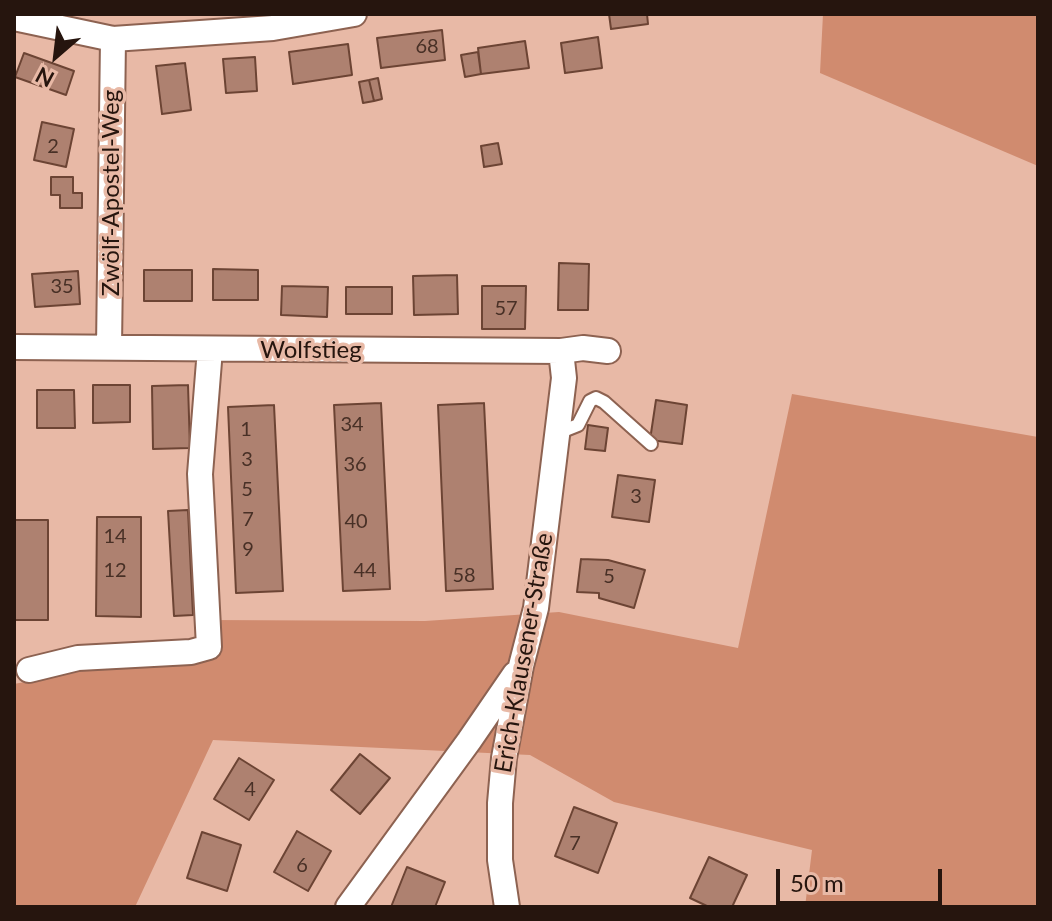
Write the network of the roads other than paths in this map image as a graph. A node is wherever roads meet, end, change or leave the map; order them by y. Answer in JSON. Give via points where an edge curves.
{"nodes":[{"id":1,"x":354,"y":14,"type":"edge"},
{"id":2,"x":14,"y":18,"type":"edge"},
{"id":3,"x":91,"y":24,"type":"edge"},
{"id":4,"x":113,"y":39,"type":"junction"},
{"id":5,"x":14,"y":347,"type":"edge"},
{"id":6,"x":109,"y":347,"type":"junction"},
{"id":7,"x":210,"y":349,"type":"junction"},
{"id":8,"x":561,"y":351,"type":"junction"},
{"id":9,"x":608,"y":351,"type":"dead end"},
{"id":10,"x":558,"y":433,"type":"junction"},
{"id":11,"x":651,"y":444,"type":"dead end"},
{"id":12,"x":521,"y":666,"type":"junction"},
{"id":13,"x":29,"y":670,"type":"dead end"},
{"id":14,"x":348,"y":907,"type":"edge"},
{"id":15,"x":507,"y":907,"type":"edge"}],
"edges":[{"from":1,"to":4,"type":"street","via":[[273,28]]},
{"from":2,"to":3,"type":"street"},
{"from":3,"to":4,"type":"street"},
{"from":4,"to":6,"type":"street","name":"Zwölf-Apostel-Weg"},
{"from":5,"to":6,"type":"street","name":"Wolfstieg"},
{"from":6,"to":7,"type":"street","name":"Wolfstieg"},
{"from":7,"to":8,"type":"street","name":"Wolfstieg"},
{"from":7,"to":13,"type":"street","via":[[200,474],[209,647],[78,658]]},
{"from":8,"to":9,"type":"street","name":"Wolfstieg"},
{"from":8,"to":10,"type":"street","name":"Erich-Klausener-Straße"},
{"from":10,"to":11,"type":"lane","via":[[578,425],[596,398]]},
{"from":10,"to":12,"type":"street","name":"Erich-Klausener-Straße","via":[[536,608]]},
{"from":12,"to":14,"type":"street"},
{"from":12,"to":15,"type":"street","name":"Erich-Klausener-Straße","via":[[500,803]]}]}
